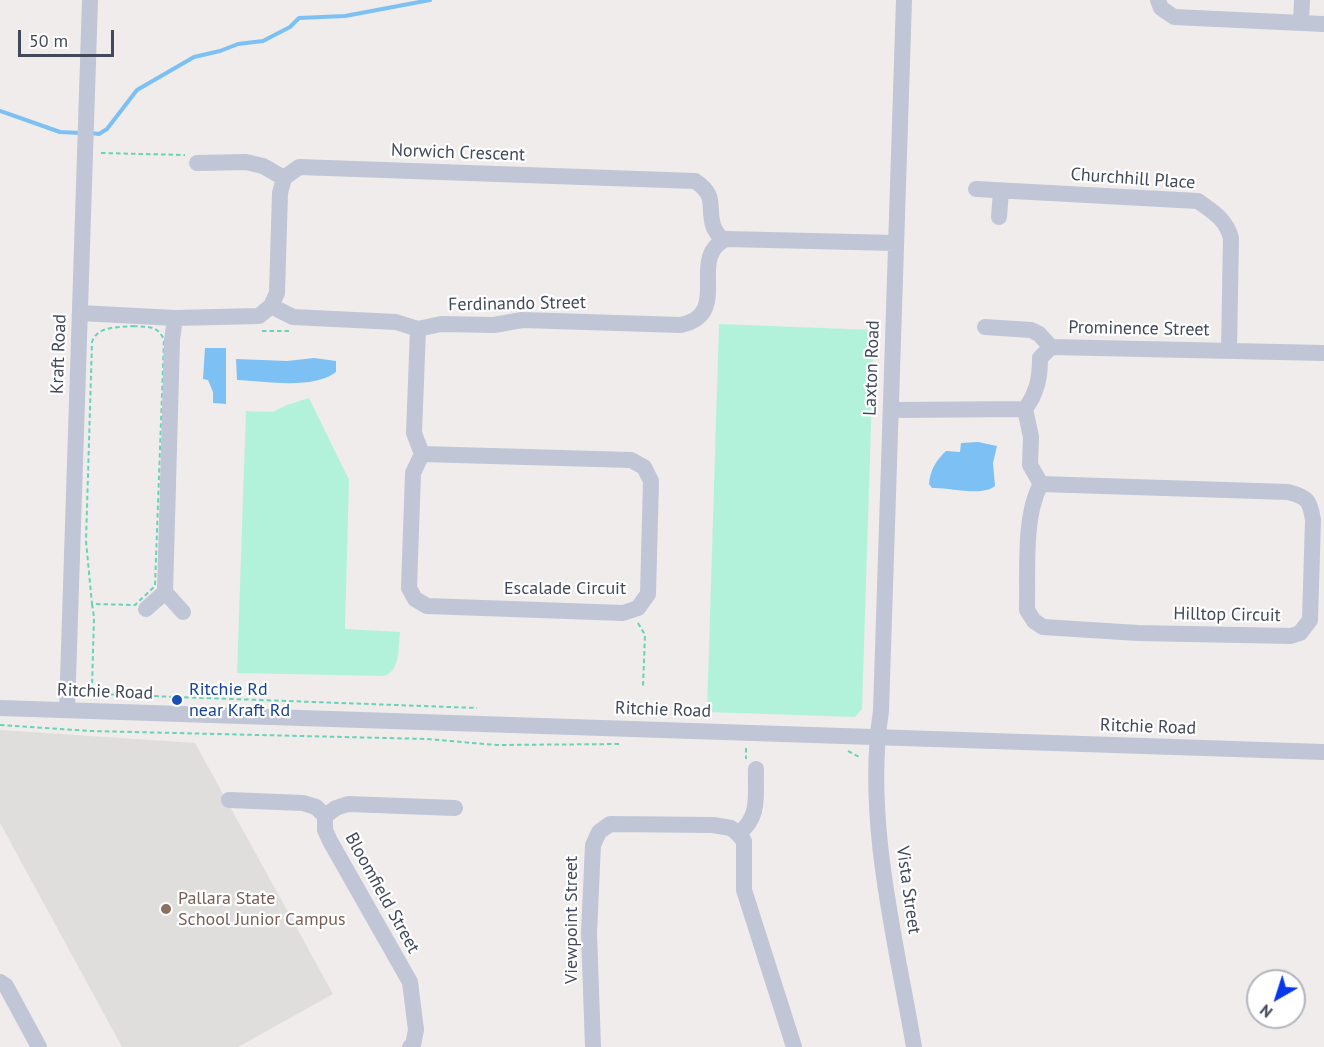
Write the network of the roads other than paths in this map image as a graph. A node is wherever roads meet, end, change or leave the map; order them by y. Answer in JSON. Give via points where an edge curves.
{"nodes":[{"id":1,"x":90,"y":0,"type":"edge"},
{"id":2,"x":904,"y":0,"type":"edge"},
{"id":3,"x":1158,"y":0,"type":"edge"},
{"id":4,"x":1302,"y":0,"type":"edge"},
{"id":5,"x":1301,"y":23,"type":"junction"},
{"id":6,"x":1324,"y":24,"type":"edge"},
{"id":7,"x":197,"y":163,"type":"road end"},
{"id":8,"x":284,"y":178,"type":"junction"},
{"id":9,"x":976,"y":189,"type":"dead end"},
{"id":10,"x":1001,"y":191,"type":"junction"},
{"id":11,"x":999,"y":217,"type":"dead end"},
{"id":12,"x":722,"y":241,"type":"junction"},
{"id":13,"x":896,"y":243,"type":"junction"},
{"id":14,"x":271,"y":306,"type":"junction"},
{"id":15,"x":80,"y":313,"type":"junction"},
{"id":16,"x":175,"y":318,"type":"junction"},
{"id":17,"x":985,"y":327,"type":"dead end"},
{"id":18,"x":418,"y":329,"type":"junction"},
{"id":19,"x":1051,"y":347,"type":"junction"},
{"id":20,"x":1229,"y":350,"type":"junction"},
{"id":21,"x":1324,"y":353,"type":"edge"},
{"id":22,"x":1025,"y":409,"type":"junction"},
{"id":23,"x":891,"y":410,"type":"junction"},
{"id":24,"x":422,"y":454,"type":"junction"},
{"id":25,"x":1041,"y":484,"type":"junction"},
{"id":26,"x":165,"y":592,"type":"junction"},
{"id":27,"x":146,"y":609,"type":"dead end"},
{"id":28,"x":183,"y":612,"type":"dead end"},
{"id":29,"x":0,"y":708,"type":"edge"},
{"id":30,"x":67,"y":710,"type":"junction"},
{"id":31,"x":877,"y":737,"type":"junction"},
{"id":32,"x":1324,"y":752,"type":"edge"},
{"id":33,"x":756,"y":769,"type":"dead end"},
{"id":34,"x":229,"y":800,"type":"dead end"},
{"id":35,"x":455,"y":808,"type":"dead end"},
{"id":36,"x":325,"y":816,"type":"junction"},
{"id":37,"x":738,"y":834,"type":"junction"},
{"id":38,"x":0,"y":982,"type":"edge"},
{"id":39,"x":39,"y":1047,"type":"edge"},
{"id":40,"x":410,"y":1047,"type":"edge"},
{"id":41,"x":593,"y":1047,"type":"edge"},
{"id":42,"x":794,"y":1047,"type":"edge"},
{"id":43,"x":914,"y":1047,"type":"edge"}],
"edges":[{"from":1,"to":15,"type":"street","name":"Kraft Road"},
{"from":2,"to":13,"type":"street","name":"Laxton Road"},
{"from":3,"to":5,"type":"street","via":[[1161,8],[1174,17]]},
{"from":4,"to":5,"type":"street"},
{"from":5,"to":6,"type":"street"},
{"from":7,"to":8,"type":"street","via":[[246,162]]},
{"from":8,"to":12,"type":"street","name":"Norwich Crescent","via":[[299,167],[695,182],[706,189],[714,228]]},
{"from":8,"to":14,"type":"street","via":[[280,194],[277,293]]},
{"from":9,"to":10,"type":"street","name":"Churchhill Place"},
{"from":10,"to":11,"type":"street"},
{"from":10,"to":20,"type":"street","name":"Churchhill Place","via":[[1198,201],[1223,220],[1231,238]]},
{"from":12,"to":13,"type":"street"},
{"from":12,"to":18,"type":"street","name":"Ferdinando Street","via":[[710,252],[707,306],[693,323],[681,326],[522,320]]},
{"from":13,"to":23,"type":"street","name":"Laxton Road"},
{"from":14,"to":16,"type":"street","via":[[259,316]]},
{"from":14,"to":18,"type":"street","name":"Ferdinando Street","via":[[293,317],[396,322]]},
{"from":15,"to":16,"type":"street"},
{"from":15,"to":30,"type":"street","name":"Kraft Road"},
{"from":16,"to":26,"type":"street"},
{"from":17,"to":19,"type":"street","via":[[1030,330]]},
{"from":18,"to":24,"type":"street","via":[[414,433]]},
{"from":19,"to":20,"type":"street","name":"Prominence Street"},
{"from":19,"to":22,"type":"street","name":"Prominence Street","via":[[1040,358],[1038,387]]},
{"from":20,"to":21,"type":"street","name":"Prominence Street"},
{"from":22,"to":23,"type":"street"},
{"from":22,"to":25,"type":"street","via":[[1031,437],[1030,465]]},
{"from":23,"to":31,"type":"street","name":"Laxton Road"},
{"from":24,"to":24,"type":"street","name":"Escalade Circuit","via":[[413,473],[410,588],[417,600],[427,606],[623,613],[638,608],[648,594],[651,481],[644,467],[631,460]]},
{"from":25,"to":25,"type":"street","name":"Hilltop Circuit","via":[[1288,492],[1302,496],[1311,505],[1313,520],[1310,620],[1300,633],[1291,636],[1043,627],[1027,610],[1030,514]]},
{"from":26,"to":27,"type":"street"},
{"from":26,"to":28,"type":"street"},
{"from":29,"to":30,"type":"street","name":"Ritchie Road"},
{"from":30,"to":31,"type":"street","name":"Ritchie Road"},
{"from":31,"to":32,"type":"street","name":"Ritchie Road"},
{"from":31,"to":43,"type":"street","name":"Vista Street","via":[[880,838]]},
{"from":33,"to":37,"type":"street","via":[[754,816]]},
{"from":34,"to":36,"type":"street","via":[[303,803],[316,807]]},
{"from":35,"to":36,"type":"street","name":"Bloomfield Street","via":[[348,804]]},
{"from":36,"to":40,"type":"street","name":"Bloomfield Street","via":[[330,841],[410,982],[416,1030]]},
{"from":37,"to":41,"type":"street","name":"Viewpoint Street","via":[[731,828],[713,825],[610,824],[599,832],[593,845],[589,933]]},
{"from":37,"to":42,"type":"street","via":[[744,841],[744,890]]},
{"from":38,"to":39,"type":"street","via":[[6,986]]}]}
